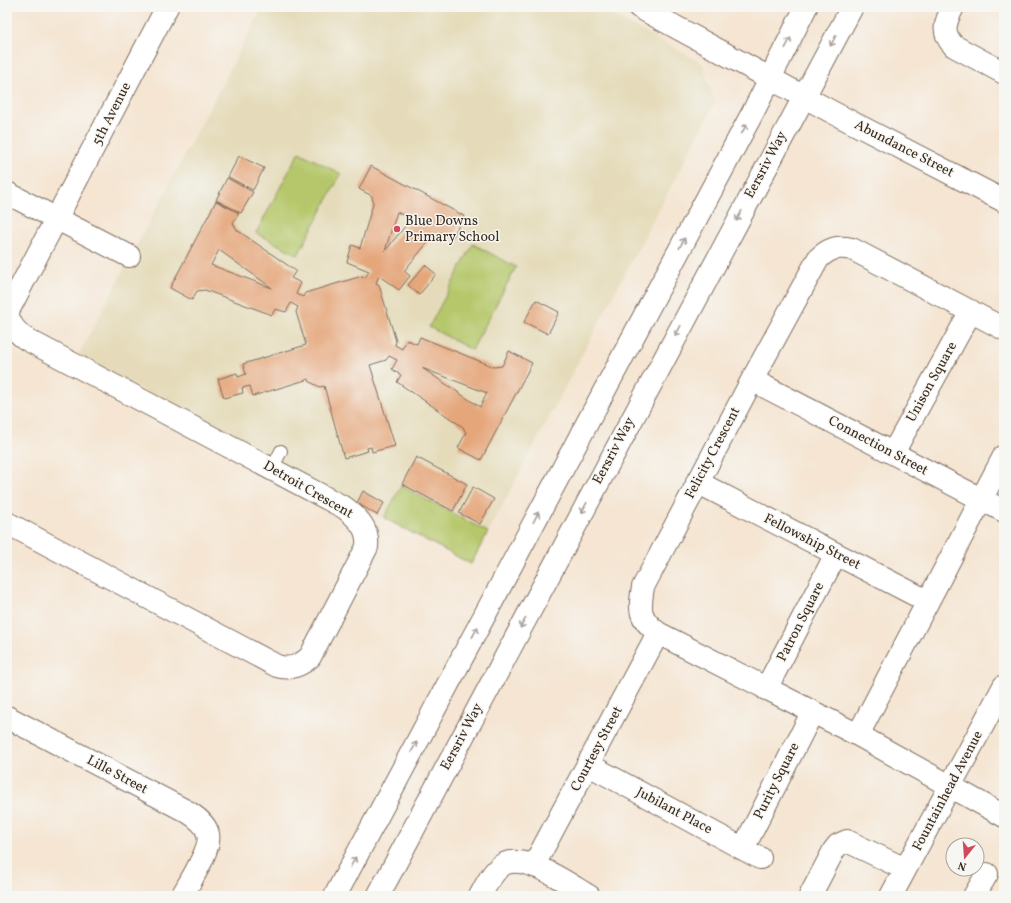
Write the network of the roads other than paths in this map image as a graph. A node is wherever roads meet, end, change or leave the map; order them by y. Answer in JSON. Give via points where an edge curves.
{"nodes":[{"id":1,"x":168,"y":7,"type":"edge"},
{"id":2,"x":639,"y":7,"type":"edge"},
{"id":3,"x":806,"y":7,"type":"edge"},
{"id":4,"x":852,"y":7,"type":"edge"},
{"id":5,"x":953,"y":7,"type":"edge"},
{"id":6,"x":1004,"y":73,"type":"edge"},
{"id":7,"x":770,"y":77,"type":"junction"},
{"id":8,"x":804,"y":96,"type":"junction"},
{"id":9,"x":7,"y":193,"type":"edge"},
{"id":10,"x":1004,"y":201,"type":"edge"},
{"id":11,"x":57,"y":220,"type":"junction"},
{"id":12,"x":129,"y":256,"type":"dead end"},
{"id":13,"x":971,"y":311,"type":"junction"},
{"id":14,"x":1004,"y":329,"type":"edge"},
{"id":15,"x":752,"y":380,"type":"junction"},
{"id":16,"x":893,"y":453,"type":"junction"},
{"id":17,"x":1004,"y":456,"type":"edge"},
{"id":18,"x":697,"y":482,"type":"junction"},
{"id":19,"x":981,"y":499,"type":"junction"},
{"id":20,"x":1004,"y":511,"type":"edge"},
{"id":21,"x":7,"y":524,"type":"edge"},
{"id":22,"x":836,"y":554,"type":"junction"},
{"id":23,"x":927,"y":601,"type":"junction"},
{"id":24,"x":658,"y":633,"type":"junction"},
{"id":25,"x":1004,"y":686,"type":"edge"},
{"id":26,"x":766,"y":689,"type":"junction"},
{"id":27,"x":812,"y":713,"type":"junction"},
{"id":28,"x":7,"y":717,"type":"edge"},
{"id":29,"x":858,"y":736,"type":"junction"},
{"id":30,"x":589,"y":765,"type":"junction"},
{"id":31,"x":951,"y":785,"type":"junction"},
{"id":32,"x":1004,"y":816,"type":"edge"},
{"id":33,"x":752,"y":853,"type":"joint"},
{"id":34,"x":534,"y":865,"type":"junction"},
{"id":35,"x":906,"y":869,"type":"junction"},
{"id":36,"x":987,"y":874,"type":"dead end"},
{"id":37,"x":182,"y":896,"type":"edge"},
{"id":38,"x":335,"y":896,"type":"edge"},
{"id":39,"x":378,"y":896,"type":"edge"},
{"id":40,"x":480,"y":896,"type":"edge"},
{"id":41,"x":589,"y":896,"type":"edge"},
{"id":42,"x":810,"y":896,"type":"edge"},
{"id":43,"x":891,"y":896,"type":"edge"},
{"id":44,"x":974,"y":896,"type":"edge"}],
"edges":[{"from":1,"to":11,"type":"street","name":"5th Avenue"},
{"from":2,"to":7,"type":"street","name":"Abundance Street"},
{"from":7,"to":3,"type":"street","one_way":true},
{"from":4,"to":8,"type":"street","name":"Eersriv Way","one_way":true},
{"from":5,"to":6,"type":"street","via":[[945,27],[950,41],[954,46]]},
{"from":7,"to":8,"type":"street","name":"Abundance Street"},
{"from":38,"to":7,"type":"street","one_way":true},
{"from":8,"to":10,"type":"street","name":"Abundance Street"},
{"from":8,"to":39,"type":"street","name":"Eersriv Way","one_way":true},
{"from":9,"to":11,"type":"street"},
{"from":11,"to":12,"type":"street"},
{"from":11,"to":21,"type":"street","name":"Detroit Crescent","via":[[7,313],[19,334],[276,460],[345,508],[364,526],[367,547],[310,657],[293,668],[277,666]]},
{"from":13,"to":14,"type":"street","name":"Felicity Crescent"},
{"from":13,"to":15,"type":"street","name":"Felicity Crescent","via":[[852,249],[834,247],[818,260]]},
{"from":13,"to":16,"type":"street","name":"Unison Square"},
{"from":15,"to":16,"type":"street","name":"Connection Street"},
{"from":15,"to":18,"type":"street","name":"Felicity Crescent"},
{"from":16,"to":19,"type":"street","name":"Connection Street"},
{"from":17,"to":19,"type":"street"},
{"from":18,"to":22,"type":"street","name":"Fellowship Street"},
{"from":18,"to":24,"type":"street","name":"Felicity Crescent","via":[[643,587],[640,605],[642,616]]},
{"from":19,"to":20,"type":"street","name":"Connection Street"},
{"from":19,"to":23,"type":"street"},
{"from":22,"to":23,"type":"street","name":"Fellowship Street"},
{"from":22,"to":26,"type":"street","name":"Patron Square"},
{"from":23,"to":29,"type":"street"},
{"from":24,"to":26,"type":"street","name":"Felicity Crescent"},
{"from":24,"to":30,"type":"street","name":"Courtesy Street"},
{"from":25,"to":31,"type":"street","name":"Fountainhead Avenue"},
{"from":26,"to":27,"type":"street","name":"Felicity Crescent"},
{"from":27,"to":29,"type":"street","name":"Felicity Crescent"},
{"from":27,"to":33,"type":"street","name":"Purity Square"},
{"from":28,"to":37,"type":"street","name":"Lille Street","via":[[188,812],[206,828],[208,847]]},
{"from":29,"to":31,"type":"street","name":"Felicity Crescent"},
{"from":30,"to":33,"type":"street","name":"Jubilant Place"},
{"from":30,"to":34,"type":"street","name":"Courtesy Street"},
{"from":31,"to":32,"type":"street","name":"Felicity Crescent"},
{"from":31,"to":35,"type":"street","name":"Fountainhead Avenue"},
{"from":34,"to":40,"type":"street","via":[[521,861],[505,863],[494,874]]},
{"from":34,"to":41,"type":"street"},
{"from":35,"to":42,"type":"street","via":[[851,842],[842,843],[834,850]]},
{"from":35,"to":43,"type":"street","name":"Fountainhead Avenue"},
{"from":36,"to":44,"type":"street"}]}
